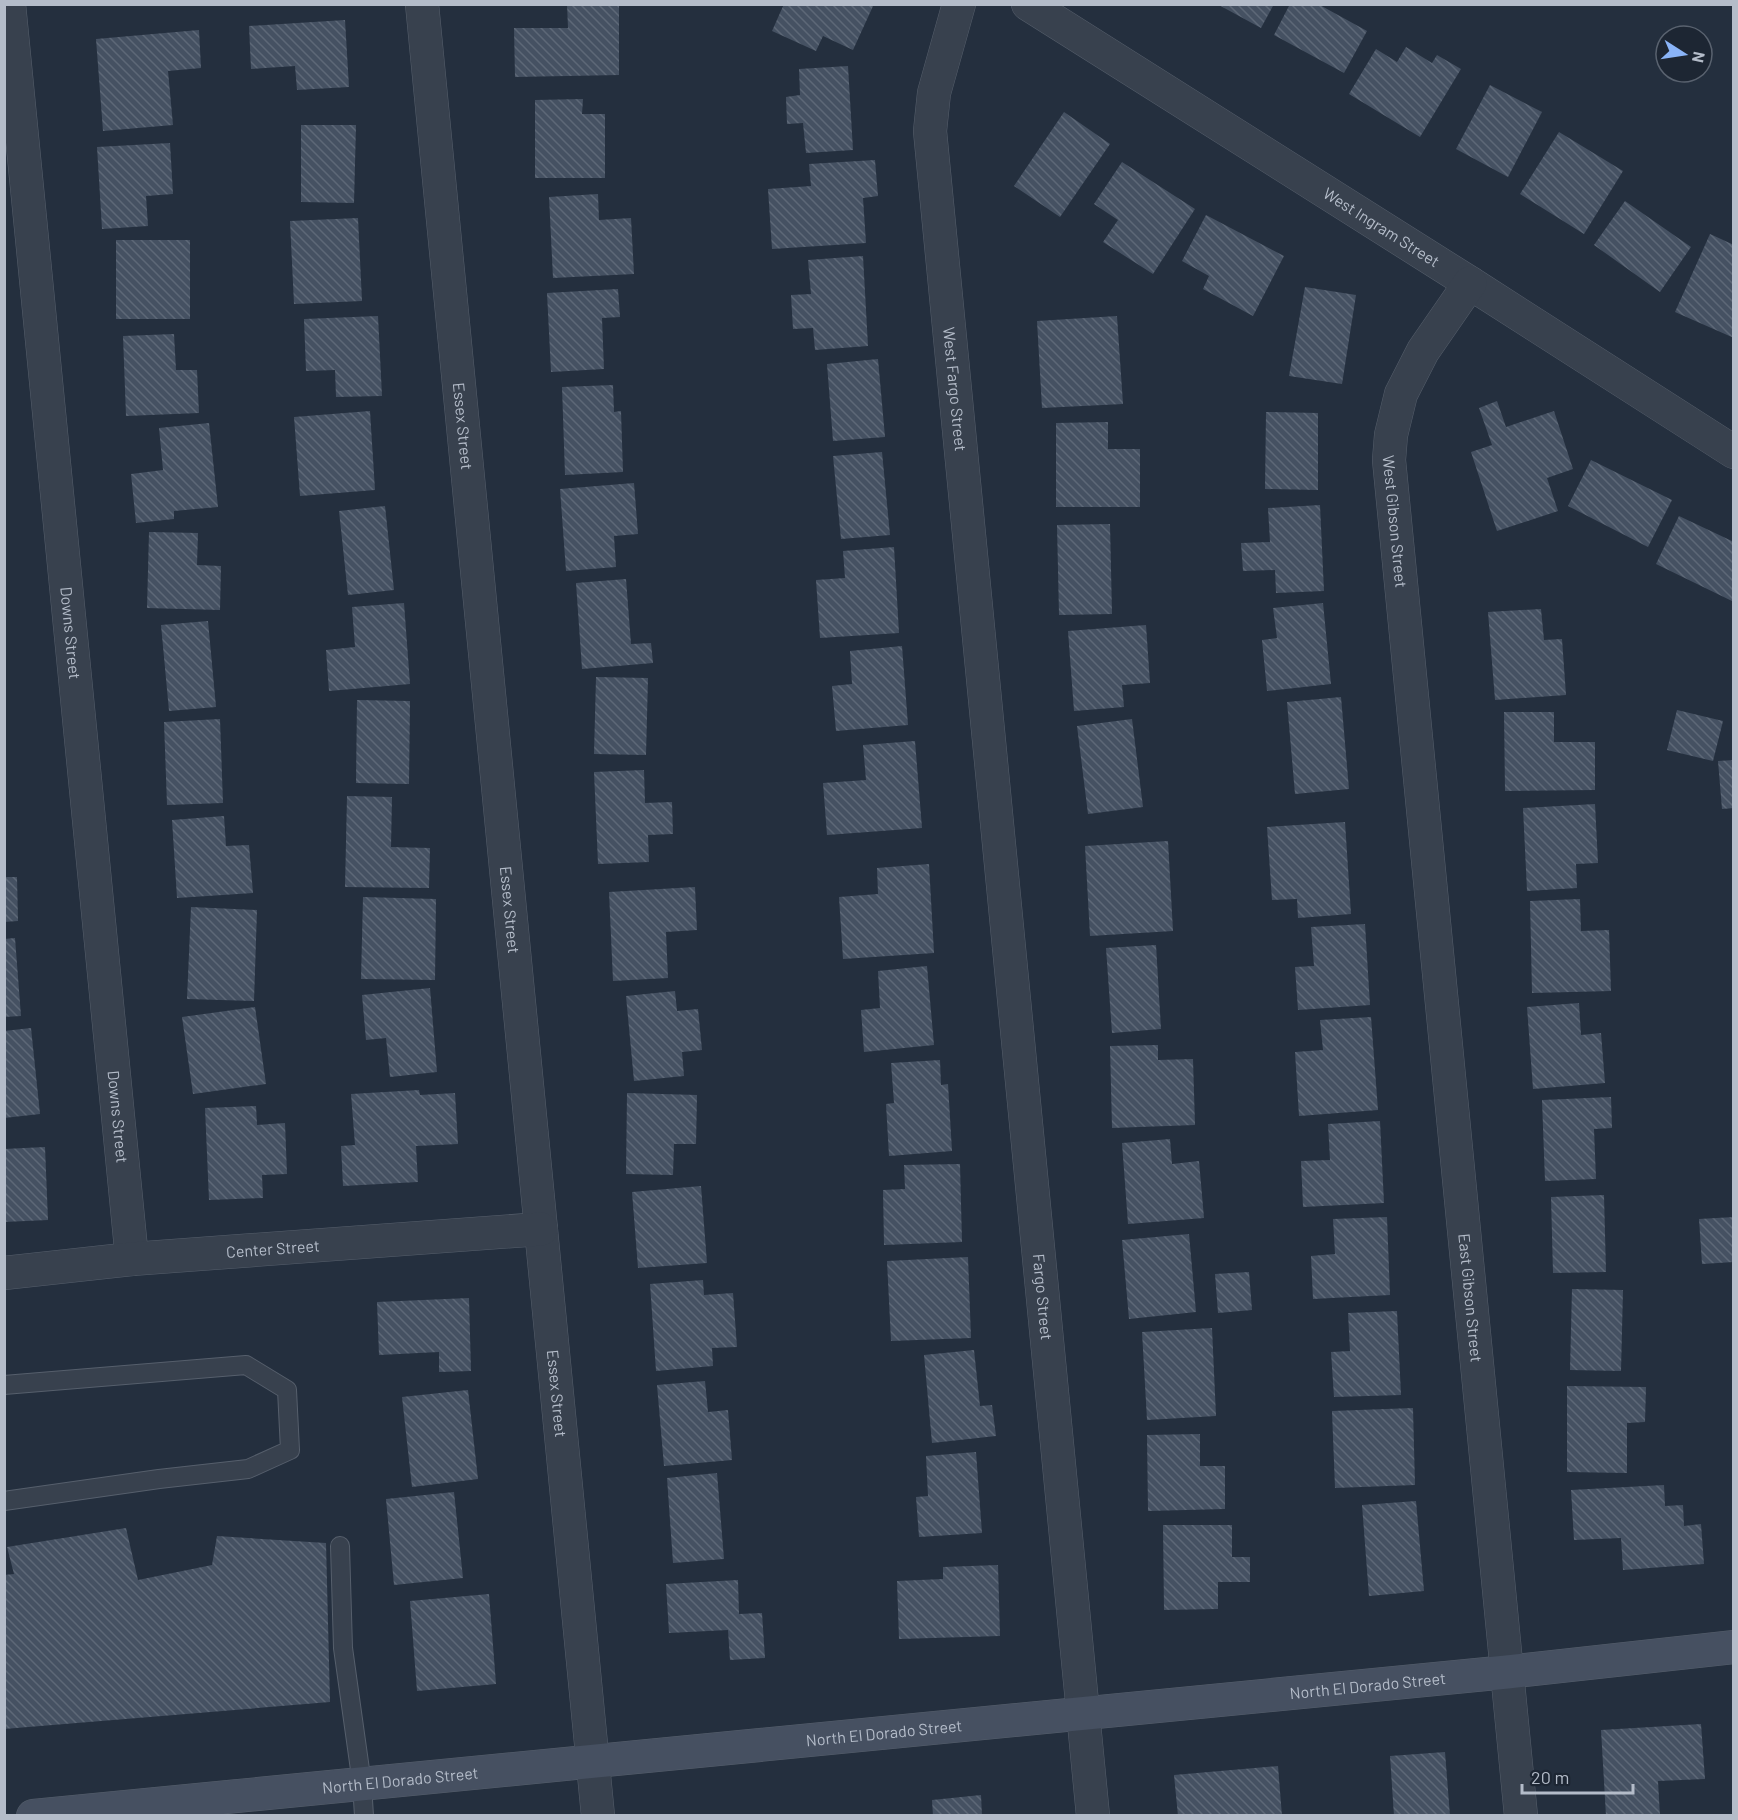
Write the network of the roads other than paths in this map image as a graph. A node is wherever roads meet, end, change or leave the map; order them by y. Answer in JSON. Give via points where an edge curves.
{"nodes":[{"id":1,"x":9,"y":4,"type":"edge"},
{"id":2,"x":422,"y":4,"type":"edge"},
{"id":3,"x":958,"y":4,"type":"edge"},
{"id":4,"x":1028,"y":4,"type":"edge"},
{"id":5,"x":1470,"y":283,"type":"junction"},
{"id":6,"x":1734,"y":452,"type":"edge"},
{"id":7,"x":991,"y":777,"type":"joint"},
{"id":8,"x":1419,"y":778,"type":"joint"},
{"id":9,"x":540,"y":1229,"type":"junction"},
{"id":10,"x":132,"y":1259,"type":"junction"},
{"id":11,"x":4,"y":1273,"type":"edge"},
{"id":12,"x":4,"y":1385,"type":"edge"},
{"id":13,"x":4,"y":1501,"type":"edge"},
{"id":14,"x":340,"y":1545,"type":"dead end"},
{"id":15,"x":1734,"y":1647,"type":"edge"},
{"id":16,"x":1507,"y":1672,"type":"junction"},
{"id":17,"x":1083,"y":1712,"type":"junction"},
{"id":18,"x":593,"y":1762,"type":"junction"},
{"id":19,"x":362,"y":1784,"type":"junction"},
{"id":20,"x":33,"y":1815,"type":"edge"},
{"id":21,"x":364,"y":1815,"type":"edge"},
{"id":22,"x":598,"y":1815,"type":"edge"},
{"id":23,"x":1094,"y":1815,"type":"edge"},
{"id":24,"x":1521,"y":1815,"type":"edge"}],
"edges":[{"from":1,"to":10,"type":"street","name":"Downs Street"},
{"from":2,"to":9,"type":"street","name":"Essex Street"},
{"from":3,"to":7,"type":"street","name":"West Fargo Street","via":[[934,93],[930,131]]},
{"from":4,"to":5,"type":"street","name":"West Ingram Street"},
{"from":5,"to":6,"type":"street","name":"West Ingram Street"},
{"from":5,"to":8,"type":"street","name":"West Gibson Street","via":[[1423,351],[1401,393],[1391,435],[1389,460]]},
{"from":7,"to":17,"type":"street","name":"Fargo Street"},
{"from":8,"to":16,"type":"street","name":"East Gibson Street"},
{"from":9,"to":10,"type":"street","name":"Center Street"},
{"from":9,"to":18,"type":"street","name":"Essex Street"},
{"from":10,"to":11,"type":"street","name":"Center Street"},
{"from":12,"to":13,"type":"lane","via":[[246,1365],[287,1390],[290,1450],[248,1469]]},
{"from":14,"to":19,"type":"lane","via":[[343,1648]]},
{"from":15,"to":16,"type":"main road","name":"North El Dorado Street"},
{"from":16,"to":17,"type":"main road","name":"North El Dorado Street"},
{"from":16,"to":24,"type":"street","name":"East Gibson Street"},
{"from":17,"to":18,"type":"main road","name":"North El Dorado Street"},
{"from":17,"to":23,"type":"street","name":"Fargo Street"},
{"from":18,"to":19,"type":"main road","name":"North El Dorado Street"},
{"from":18,"to":22,"type":"street","name":"Essex Street"},
{"from":19,"to":20,"type":"main road","name":"North El Dorado Street"},
{"from":19,"to":21,"type":"lane"}]}
